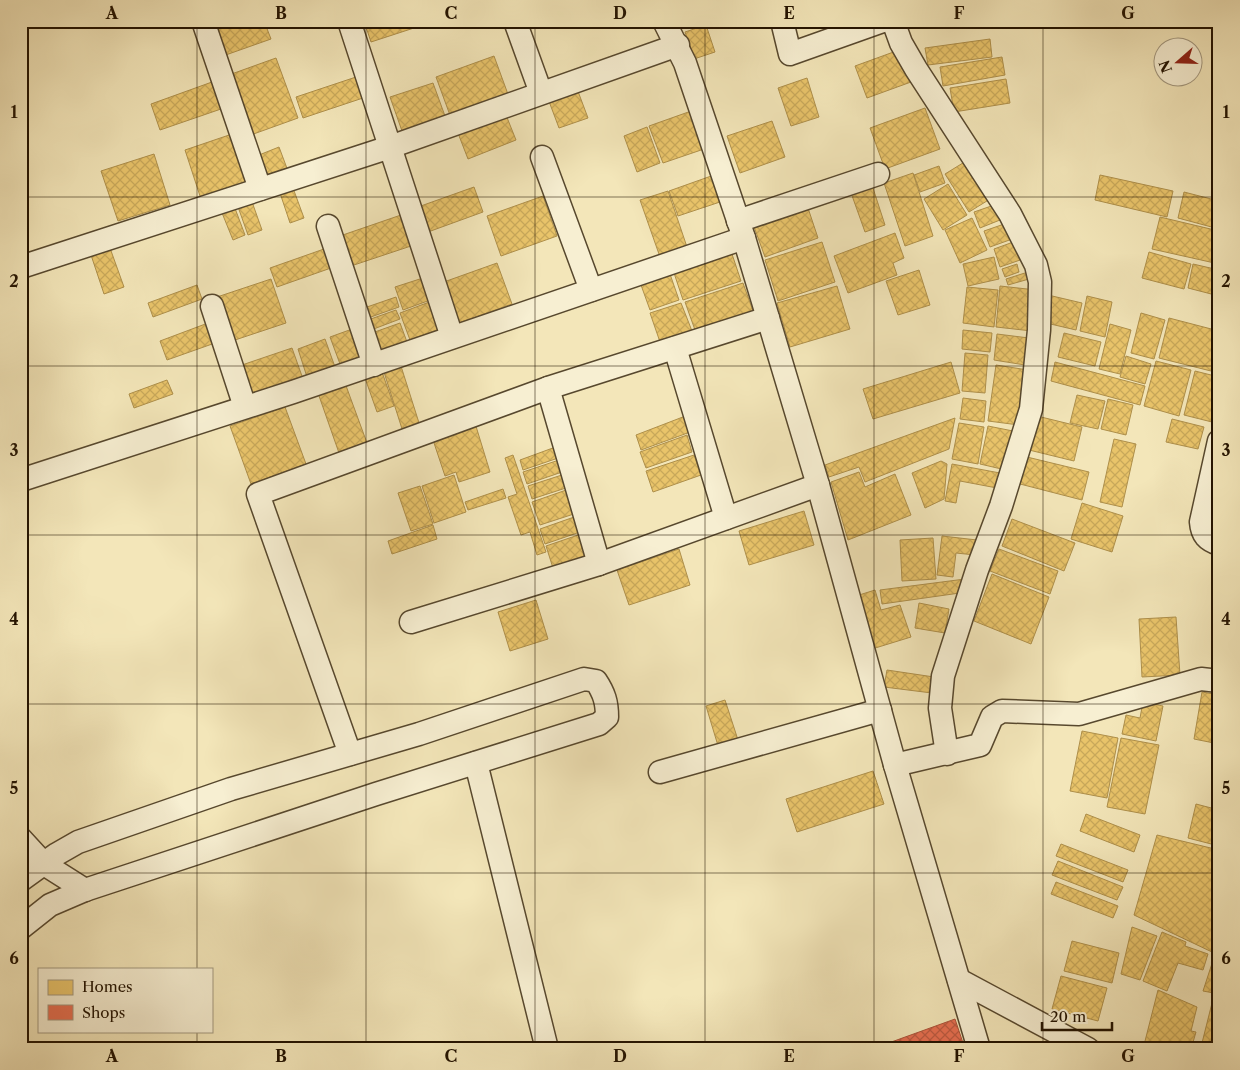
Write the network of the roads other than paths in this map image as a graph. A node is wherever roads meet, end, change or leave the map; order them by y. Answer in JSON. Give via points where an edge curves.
{"nodes":[{"id":1,"x":202,"y":21,"type":"edge"},
{"id":2,"x":349,"y":21,"type":"edge"},
{"id":3,"x":515,"y":21,"type":"edge"},
{"id":4,"x":664,"y":21,"type":"edge"},
{"id":5,"x":782,"y":21,"type":"edge"},
{"id":6,"x":883,"y":21,"type":"edge"},
{"id":7,"x":893,"y":21,"type":"edge"},
{"id":8,"x":678,"y":45,"type":"junction"},
{"id":9,"x":541,"y":93,"type":"junction"},
{"id":10,"x":390,"y":147,"type":"junction"},
{"id":11,"x":542,"y":157,"type":"dead end"},
{"id":12,"x":878,"y":174,"type":"dead end"},
{"id":13,"x":260,"y":189,"type":"junction"},
{"id":14,"x":328,"y":226,"type":"dead end"},
{"id":15,"x":741,"y":229,"type":"junction"},
{"id":16,"x":21,"y":267,"type":"edge"},
{"id":17,"x":590,"y":290,"type":"junction"},
{"id":18,"x":212,"y":306,"type":"dead end"},
{"id":19,"x":768,"y":318,"type":"junction"},
{"id":20,"x":452,"y":338,"type":"junction"},
{"id":21,"x":675,"y":348,"type":"junction"},
{"id":22,"x":374,"y":364,"type":"junction"},
{"id":23,"x":548,"y":388,"type":"junction"},
{"id":24,"x":244,"y":407,"type":"junction"},
{"id":25,"x":1219,"y":442,"type":"edge"},
{"id":26,"x":21,"y":480,"type":"edge"},
{"id":27,"x":818,"y":485,"type":"junction"},
{"id":28,"x":726,"y":518,"type":"junction"},
{"id":29,"x":1219,"y":544,"type":"edge"},
{"id":30,"x":599,"y":564,"type":"junction"},
{"id":31,"x":410,"y":622,"type":"dead end"},
{"id":32,"x":1219,"y":681,"type":"edge"},
{"id":33,"x":880,"y":710,"type":"junction"},
{"id":34,"x":350,"y":754,"type":"junction"},
{"id":35,"x":947,"y":754,"type":"junction"},
{"id":36,"x":476,"y":763,"type":"junction"},
{"id":37,"x":895,"y":765,"type":"junction"},
{"id":38,"x":660,"y":772,"type":"dead end"},
{"id":39,"x":21,"y":839,"type":"edge"},
{"id":40,"x":44,"y":864,"type":"junction"},
{"id":41,"x":21,"y":880,"type":"edge"},
{"id":42,"x":85,"y":890,"type":"junction"},
{"id":43,"x":21,"y":928,"type":"edge"},
{"id":44,"x":959,"y":980,"type":"junction"},
{"id":45,"x":547,"y":1049,"type":"edge"},
{"id":46,"x":979,"y":1049,"type":"edge"},
{"id":47,"x":1088,"y":1049,"type":"edge"}],
"edges":[{"from":1,"to":13,"type":"street"},
{"from":2,"to":10,"type":"street"},
{"from":3,"to":9,"type":"street"},
{"from":4,"to":8,"type":"street"},
{"from":5,"to":6,"type":"street","via":[[790,54]]},
{"from":7,"to":35,"type":"street","via":[[916,69],[1010,214],[1036,265],[1040,282],[1031,409],[943,676],[940,708]]},
{"from":8,"to":9,"type":"street"},
{"from":8,"to":15,"type":"street"},
{"from":9,"to":10,"type":"street"},
{"from":10,"to":13,"type":"street"},
{"from":10,"to":20,"type":"street"},
{"from":11,"to":17,"type":"street"},
{"from":12,"to":15,"type":"street"},
{"from":13,"to":16,"type":"street"},
{"from":14,"to":22,"type":"street"},
{"from":15,"to":17,"type":"street"},
{"from":15,"to":19,"type":"street"},
{"from":17,"to":20,"type":"street"},
{"from":18,"to":24,"type":"street"},
{"from":19,"to":21,"type":"street"},
{"from":19,"to":27,"type":"street"},
{"from":20,"to":22,"type":"street"},
{"from":21,"to":23,"type":"street"},
{"from":21,"to":28,"type":"street"},
{"from":22,"to":24,"type":"street"},
{"from":23,"to":30,"type":"street"},
{"from":23,"to":34,"type":"street","via":[[258,494]]},
{"from":24,"to":26,"type":"street"},
{"from":25,"to":29,"type":"street","via":[[1201,522],[1205,537]]},
{"from":27,"to":28,"type":"street"},
{"from":27,"to":33,"type":"street"},
{"from":28,"to":30,"type":"street"},
{"from":30,"to":31,"type":"street"},
{"from":32,"to":35,"type":"street","via":[[1201,679],[1080,714],[1002,711],[992,717],[980,746]]},
{"from":33,"to":37,"type":"street"},
{"from":33,"to":38,"type":"street"},
{"from":34,"to":36,"type":"street","via":[[584,679],[596,681],[603,691],[607,717],[599,724]]},
{"from":34,"to":40,"type":"street","via":[[78,842]]},
{"from":35,"to":37,"type":"street"},
{"from":36,"to":42,"type":"street"},
{"from":36,"to":45,"type":"street"},
{"from":37,"to":44,"type":"street"},
{"from":39,"to":40,"type":"street"},
{"from":40,"to":41,"type":"street"},
{"from":40,"to":42,"type":"street"},
{"from":42,"to":43,"type":"street","via":[[50,905]]},
{"from":44,"to":46,"type":"street"},
{"from":44,"to":47,"type":"street"}]}
